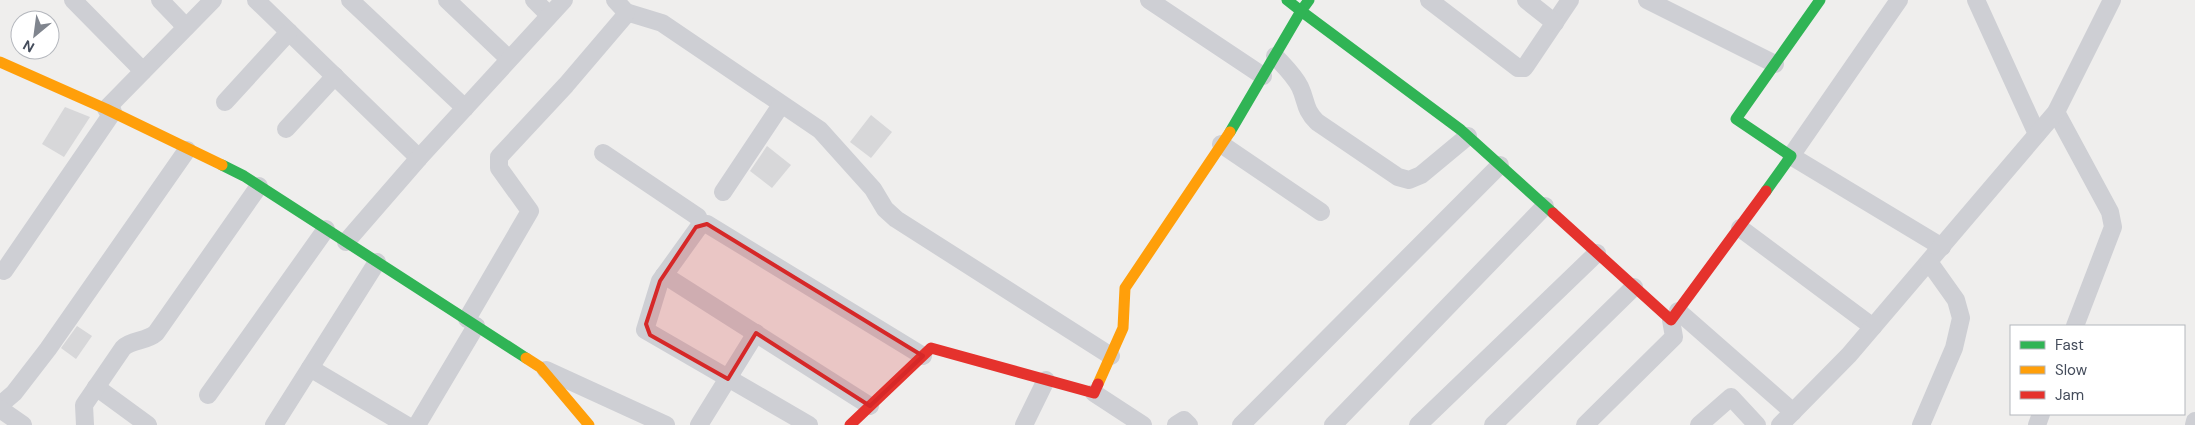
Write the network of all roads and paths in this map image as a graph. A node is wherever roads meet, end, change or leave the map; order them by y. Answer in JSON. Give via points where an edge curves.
{"nodes":[{"id":1,"x":73,"y":0,"type":"edge"},
{"id":2,"x":160,"y":0,"type":"edge"},
{"id":3,"x":213,"y":0,"type":"edge"},
{"id":4,"x":256,"y":0,"type":"edge"},
{"id":5,"x":350,"y":0,"type":"edge"},
{"id":6,"x":447,"y":0,"type":"edge"},
{"id":7,"x":534,"y":0,"type":"edge"},
{"id":8,"x":564,"y":0,"type":"edge"},
{"id":9,"x":1149,"y":0,"type":"edge"},
{"id":10,"x":1287,"y":0,"type":"edge"},
{"id":11,"x":1309,"y":0,"type":"edge"},
{"id":12,"x":1429,"y":0,"type":"edge"},
{"id":13,"x":1526,"y":0,"type":"edge"},
{"id":14,"x":1570,"y":0,"type":"edge"},
{"id":15,"x":1647,"y":0,"type":"edge"},
{"id":16,"x":1820,"y":0,"type":"edge"},
{"id":17,"x":1899,"y":0,"type":"edge"},
{"id":18,"x":1976,"y":0,"type":"edge"},
{"id":19,"x":2112,"y":0,"type":"edge"},
{"id":20,"x":620,"y":6,"type":"edge"},
{"id":21,"x":1302,"y":11,"type":"junction"},
{"id":22,"x":549,"y":15,"type":"junction"},
{"id":23,"x":1555,"y":23,"type":"junction"},
{"id":24,"x":186,"y":27,"type":"junction"},
{"id":25,"x":290,"y":32,"type":"junction"},
{"id":26,"x":1275,"y":56,"type":"junction"},
{"id":27,"x":509,"y":59,"type":"junction"},
{"id":28,"x":0,"y":62,"type":"edge"},
{"id":29,"x":1775,"y":64,"type":"junction"},
{"id":30,"x":143,"y":71,"type":"junction"},
{"id":31,"x":335,"y":76,"type":"junction"},
{"id":32,"x":1263,"y":76,"type":"junction"},
{"id":33,"x":225,"y":102,"type":"dead end"},
{"id":34,"x":781,"y":105,"type":"junction"},
{"id":35,"x":465,"y":108,"type":"junction"},
{"id":36,"x":109,"y":110,"type":"junction"},
{"id":37,"x":2056,"y":112,"type":"junction"},
{"id":38,"x":286,"y":129,"type":"dead end"},
{"id":39,"x":2037,"y":134,"type":"junction"},
{"id":40,"x":1468,"y":136,"type":"junction"},
{"id":41,"x":1221,"y":144,"type":"junction"},
{"id":42,"x":188,"y":150,"type":"junction"},
{"id":43,"x":603,"y":153,"type":"dead end"},
{"id":44,"x":1791,"y":156,"type":"junction"},
{"id":45,"x":419,"y":158,"type":"junction"},
{"id":46,"x":1500,"y":165,"type":"junction"},
{"id":47,"x":259,"y":186,"type":"junction"},
{"id":48,"x":723,"y":192,"type":"dead end"},
{"id":49,"x":1545,"y":206,"type":"junction"},
{"id":50,"x":1321,"y":212,"type":"dead end"},
{"id":51,"x":701,"y":224,"type":"junction"},
{"id":52,"x":1740,"y":228,"type":"junction"},
{"id":53,"x":326,"y":229,"type":"junction"},
{"id":54,"x":346,"y":242,"type":"junction"},
{"id":55,"x":1942,"y":247,"type":"junction"},
{"id":56,"x":1597,"y":253,"type":"junction"},
{"id":57,"x":377,"y":262,"type":"junction"},
{"id":58,"x":1929,"y":262,"type":"junction"},
{"id":59,"x":4,"y":271,"type":"dead end"},
{"id":60,"x":664,"y":275,"type":"junction"},
{"id":61,"x":1634,"y":287,"type":"junction"},
{"id":62,"x":1674,"y":316,"type":"junction"},
{"id":63,"x":471,"y":323,"type":"junction"},
{"id":64,"x":2075,"y":325,"type":"edge"},
{"id":65,"x":1873,"y":327,"type":"junction"},
{"id":66,"x":756,"y":333,"type":"junction"},
{"id":67,"x":923,"y":356,"type":"junction"},
{"id":68,"x":1111,"y":356,"type":"junction"},
{"id":69,"x":540,"y":367,"type":"junction"},
{"id":70,"x":310,"y":368,"type":"junction"},
{"id":71,"x":728,"y":379,"type":"junction"},
{"id":72,"x":1046,"y":380,"type":"junction"},
{"id":73,"x":96,"y":387,"type":"junction"},
{"id":74,"x":1094,"y":393,"type":"junction"},
{"id":75,"x":208,"y":395,"type":"dead end"},
{"id":76,"x":870,"y":406,"type":"junction"},
{"id":77,"x":1793,"y":412,"type":"junction"},
{"id":78,"x":8,"y":416,"type":"edge"},
{"id":79,"x":2195,"y":421,"type":"edge"},
{"id":80,"x":281,"y":423,"type":"edge"},
{"id":81,"x":853,"y":424,"type":"edge"},
{"id":82,"x":86,"y":425,"type":"edge"},
{"id":83,"x":148,"y":425,"type":"edge"},
{"id":84,"x":406,"y":425,"type":"edge"},
{"id":85,"x":417,"y":425,"type":"edge"},
{"id":86,"x":589,"y":425,"type":"edge"},
{"id":87,"x":666,"y":425,"type":"edge"},
{"id":88,"x":699,"y":425,"type":"edge"},
{"id":89,"x":809,"y":425,"type":"edge"},
{"id":90,"x":1024,"y":425,"type":"edge"},
{"id":91,"x":1143,"y":425,"type":"edge"},
{"id":92,"x":1176,"y":425,"type":"edge"},
{"id":93,"x":1189,"y":425,"type":"edge"},
{"id":94,"x":1242,"y":425,"type":"edge"},
{"id":95,"x":1333,"y":425,"type":"edge"},
{"id":96,"x":1418,"y":425,"type":"edge"},
{"id":97,"x":1493,"y":425,"type":"edge"},
{"id":98,"x":1585,"y":425,"type":"edge"},
{"id":99,"x":1699,"y":425,"type":"edge"},
{"id":100,"x":1757,"y":425,"type":"edge"},
{"id":101,"x":1780,"y":425,"type":"edge"},
{"id":102,"x":1921,"y":425,"type":"edge"},
{"id":103,"x":2194,"y":425,"type":"edge"}],
"edges":[{"from":1,"to":30,"type":"street"},
{"from":2,"to":24,"type":"street"},
{"from":3,"to":24,"type":"street"},
{"from":4,"to":25,"type":"street"},
{"from":5,"to":35,"type":"street"},
{"from":6,"to":27,"type":"street"},
{"from":7,"to":22,"type":"street"},
{"from":8,"to":22,"type":"street"},
{"from":9,"to":32,"type":"street"},
{"from":10,"to":21,"type":"street"},
{"from":11,"to":21,"type":"street"},
{"from":12,"to":23,"type":"street","via":[[1518,68],[1524,68]]},
{"from":13,"to":23,"type":"street"},
{"from":14,"to":23,"type":"street"},
{"from":15,"to":29,"type":"street"},
{"from":16,"to":29,"type":"street"},
{"from":17,"to":44,"type":"street"},
{"from":18,"to":39,"type":"street"},
{"from":19,"to":37,"type":"street"},
{"from":20,"to":34,"type":"street","via":[[662,23]]},
{"from":20,"to":63,"type":"street","via":[[624,17],[499,157],[499,168],[530,211]]},
{"from":21,"to":26,"type":"street"},
{"from":21,"to":40,"type":"street"},
{"from":22,"to":27,"type":"street"},
{"from":24,"to":30,"type":"street"},
{"from":25,"to":31,"type":"street"},
{"from":25,"to":33,"type":"street"},
{"from":26,"to":32,"type":"street"},
{"from":26,"to":40,"type":"street","via":[[1293,76],[1307,112],[1317,122],[1398,177],[1409,180],[1421,175]]},
{"from":27,"to":35,"type":"street"},
{"from":28,"to":36,"type":"street"},
{"from":29,"to":44,"type":"street","via":[[1736,119]]},
{"from":30,"to":36,"type":"street"},
{"from":31,"to":38,"type":"street"},
{"from":31,"to":45,"type":"street"},
{"from":32,"to":41,"type":"street"},
{"from":34,"to":48,"type":"street"},
{"from":34,"to":68,"type":"street","via":[[828,136],[896,219]]},
{"from":35,"to":45,"type":"street"},
{"from":36,"to":42,"type":"street"},
{"from":36,"to":59,"type":"street"},
{"from":37,"to":39,"type":"street"},
{"from":37,"to":64,"type":"street","via":[[2110,212],[2113,227]]},
{"from":39,"to":55,"type":"street"},
{"from":40,"to":46,"type":"street"},
{"from":41,"to":50,"type":"street"},
{"from":41,"to":68,"type":"street","via":[[1125,288],[1123,328]]},
{"from":42,"to":47,"type":"street"},
{"from":42,"to":78,"type":"street","via":[[14,393]]},
{"from":43,"to":51,"type":"street","via":[[698,217]]},
{"from":44,"to":52,"type":"street"},
{"from":44,"to":55,"type":"street"},
{"from":45,"to":54,"type":"street"},
{"from":46,"to":49,"type":"street"},
{"from":46,"to":94,"type":"street"},
{"from":47,"to":53,"type":"street"},
{"from":47,"to":73,"type":"street","via":[[156,333],[126,345]]},
{"from":49,"to":56,"type":"street"},
{"from":49,"to":95,"type":"street"},
{"from":51,"to":60,"type":"street"},
{"from":51,"to":67,"type":"street","via":[[707,224]]},
{"from":52,"to":62,"type":"street"},
{"from":52,"to":65,"type":"street"},
{"from":53,"to":54,"type":"street"},
{"from":53,"to":75,"type":"street"},
{"from":54,"to":57,"type":"street"},
{"from":55,"to":58,"type":"street"},
{"from":56,"to":61,"type":"street"},
{"from":56,"to":96,"type":"street"},
{"from":57,"to":63,"type":"street"},
{"from":57,"to":70,"type":"street"},
{"from":58,"to":65,"type":"street"},
{"from":58,"to":102,"type":"street","via":[[1956,300],[1961,318],[1954,348]]},
{"from":60,"to":66,"type":"street"},
{"from":60,"to":71,"type":"street","via":[[645,330]]},
{"from":61,"to":62,"type":"street"},
{"from":61,"to":97,"type":"street"},
{"from":62,"to":77,"type":"street"},
{"from":62,"to":98,"type":"street","via":[[1674,337]]},
{"from":63,"to":69,"type":"street"},
{"from":63,"to":85,"type":"street"},
{"from":65,"to":77,"type":"street"},
{"from":66,"to":71,"type":"street"},
{"from":66,"to":76,"type":"street"},
{"from":67,"to":72,"type":"street","via":[[931,348]]},
{"from":67,"to":76,"type":"street"},
{"from":68,"to":74,"type":"street"},
{"from":69,"to":86,"type":"street"},
{"from":69,"to":87,"type":"street"},
{"from":70,"to":80,"type":"street"},
{"from":70,"to":84,"type":"street"},
{"from":71,"to":88,"type":"street"},
{"from":71,"to":89,"type":"street"},
{"from":72,"to":74,"type":"street"},
{"from":72,"to":90,"type":"street"},
{"from":73,"to":82,"type":"street","via":[[84,405]]},
{"from":73,"to":83,"type":"street"},
{"from":74,"to":91,"type":"street"},
{"from":76,"to":81,"type":"street"},
{"from":77,"to":101,"type":"street"},
{"from":79,"to":103,"type":"street"},
{"from":92,"to":93,"type":"street","via":[[1184,420]]},
{"from":99,"to":100,"type":"street","via":[[1731,397]]}]}
